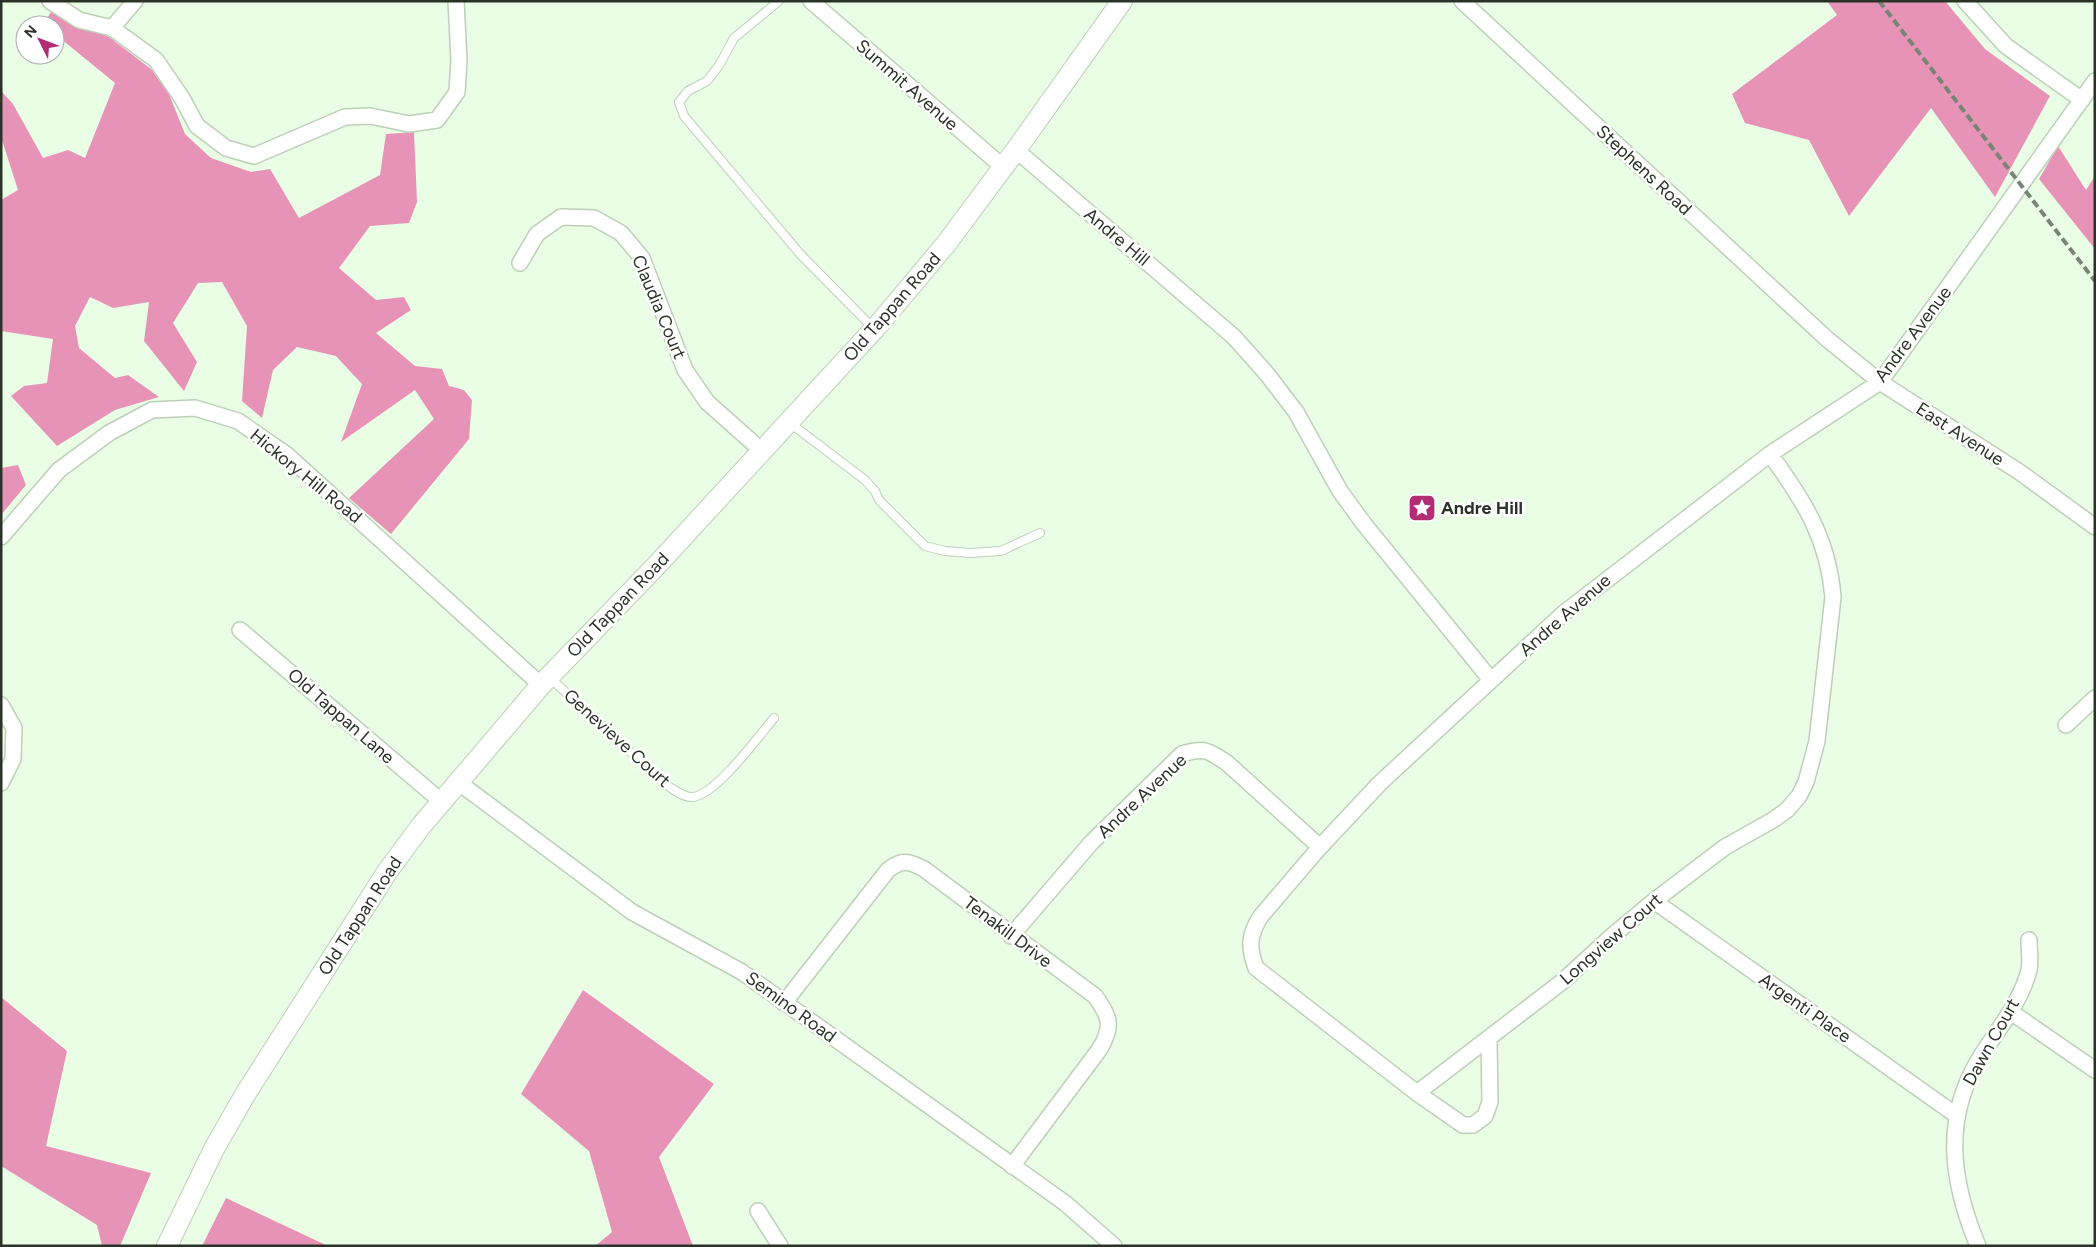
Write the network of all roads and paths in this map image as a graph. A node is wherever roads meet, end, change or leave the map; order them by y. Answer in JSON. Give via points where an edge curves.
{"nodes":[{"id":1,"x":50,"y":1,"type":"edge"},
{"id":2,"x":135,"y":1,"type":"edge"},
{"id":3,"x":456,"y":1,"type":"edge"},
{"id":4,"x":779,"y":1,"type":"edge"},
{"id":5,"x":811,"y":1,"type":"edge"},
{"id":6,"x":1122,"y":1,"type":"edge"},
{"id":7,"x":1462,"y":1,"type":"edge"},
{"id":8,"x":1965,"y":1,"type":"edge"},
{"id":9,"x":112,"y":28,"type":"junction"},
{"id":10,"x":2095,"y":81,"type":"edge"},
{"id":11,"x":2082,"y":100,"type":"junction"},
{"id":12,"x":1016,"y":150,"type":"junction"},
{"id":13,"x":1003,"y":167,"type":"junction"},
{"id":14,"x":520,"y":262,"type":"dead end"},
{"id":15,"x":874,"y":329,"type":"junction"},
{"id":16,"x":1826,"y":339,"type":"joint"},
{"id":17,"x":1880,"y":382,"type":"junction"},
{"id":18,"x":789,"y":422,"type":"junction"},
{"id":19,"x":762,"y":451,"type":"junction"},
{"id":20,"x":1770,"y":454,"type":"junction"},
{"id":21,"x":2095,"y":527,"type":"edge"},
{"id":22,"x":1040,"y":533,"type":"dead end"},
{"id":23,"x":1,"y":537,"type":"edge"},
{"id":24,"x":240,"y":630,"type":"dead end"},
{"id":25,"x":1491,"y":680,"type":"junction"},
{"id":26,"x":545,"y":681,"type":"junction"},
{"id":27,"x":2095,"y":698,"type":"edge"},
{"id":28,"x":1,"y":705,"type":"edge"},
{"id":29,"x":774,"y":718,"type":"dead end"},
{"id":30,"x":2066,"y":725,"type":"dead end"},
{"id":31,"x":458,"y":782,"type":"junction"},
{"id":32,"x":1,"y":784,"type":"edge"},
{"id":33,"x":442,"y":802,"type":"junction"},
{"id":34,"x":1320,"y":846,"type":"junction"},
{"id":35,"x":1654,"y":901,"type":"junction"},
{"id":36,"x":1011,"y":936,"type":"junction"},
{"id":37,"x":2029,"y":940,"type":"dead end"},
{"id":38,"x":784,"y":1003,"type":"junction"},
{"id":39,"x":2011,"y":1012,"type":"junction"},
{"id":40,"x":1489,"y":1040,"type":"junction"},
{"id":41,"x":2095,"y":1070,"type":"edge"},
{"id":42,"x":1418,"y":1093,"type":"junction"},
{"id":43,"x":1956,"y":1116,"type":"junction"},
{"id":44,"x":1012,"y":1166,"type":"junction"},
{"id":45,"x":758,"y":1211,"type":"dead end"},
{"id":46,"x":167,"y":1246,"type":"edge"},
{"id":47,"x":780,"y":1246,"type":"edge"},
{"id":48,"x":1114,"y":1246,"type":"edge"},
{"id":49,"x":1978,"y":1246,"type":"edge"}],
"edges":[{"from":1,"to":9,"type":"street","via":[[79,20]]},
{"from":2,"to":9,"type":"street"},
{"from":3,"to":9,"type":"street","via":[[457,92],[437,120],[409,124],[370,116],[345,117],[254,156],[226,148],[197,126],[156,60]]},
{"from":4,"to":15,"type":"lane","via":[[734,38],[707,81],[688,91],[679,102],[684,116],[801,256]]},
{"from":5,"to":13,"type":"street","name":"Summit Avenue"},
{"from":6,"to":12,"type":"main road","name":"Old Tappan Road"},
{"from":7,"to":16,"type":"street","name":"Stephens Road"},
{"from":8,"to":11,"type":"street","via":[[2006,46]]},
{"from":10,"to":11,"type":"street","name":"Andre Avenue"},
{"from":11,"to":17,"type":"street","name":"Andre Avenue"},
{"from":12,"to":13,"type":"main road","name":"Old Tappan Road"},
{"from":12,"to":25,"type":"street","name":"Andre Hill","via":[[1234,337],[1296,412],[1340,491],[1364,524]]},
{"from":13,"to":15,"type":"main road","name":"Old Tappan Road","via":[[946,244]]},
{"from":14,"to":19,"type":"street","name":"Claudia Court","via":[[536,234],[561,217],[594,218],[621,233],[642,258],[685,370],[707,402]]},
{"from":15,"to":18,"type":"main road","name":"Old Tappan Road"},
{"from":16,"to":17,"type":"street","name":"East Avenue"},
{"from":17,"to":20,"type":"street","name":"Andre Avenue"},
{"from":17,"to":21,"type":"street","name":"East Avenue","via":[[2021,473]]},
{"from":18,"to":19,"type":"main road","name":"Old Tappan Road"},
{"from":18,"to":22,"type":"lane","via":[[865,480],[879,500],[925,546],[970,553],[1001,552]]},
{"from":19,"to":26,"type":"main road","name":"Old Tappan Road"},
{"from":20,"to":25,"type":"street","name":"Andre Avenue","via":[[1564,613]]},
{"from":20,"to":35,"type":"street","name":"Longview Court","via":[[1799,494],[1814,523],[1831,574],[1833,597],[1817,741],[1798,796],[1786,810],[1725,847]]},
{"from":23,"to":26,"type":"street","name":"Hickory Hill Road","via":[[59,470],[109,433],[152,410],[195,408],[238,421],[287,455]]},
{"from":24,"to":33,"type":"street","name":"Old Tappan Lane"},
{"from":25,"to":34,"type":"street","name":"Andre Avenue","via":[[1380,783]]},
{"from":26,"to":29,"type":"lane","name":"Genevieve Court","via":[[665,784],[692,797],[705,794]]},
{"from":26,"to":31,"type":"main road","name":"Old Tappan Road"},
{"from":27,"to":30,"type":"street"},
{"from":28,"to":32,"type":"street","via":[[14,728],[13,759]]},
{"from":31,"to":33,"type":"main road","name":"Old Tappan Road"},
{"from":31,"to":38,"type":"street","name":"Semino Road","via":[[632,912],[742,972]]},
{"from":33,"to":46,"type":"main road","name":"Old Tappan Road","via":[[387,872],[246,1093],[214,1149]]},
{"from":34,"to":36,"type":"street","name":"Andre Avenue","via":[[1227,763],[1199,748],[1182,754],[1119,816]]},
{"from":34,"to":42,"type":"street","via":[[1253,929],[1250,941],[1256,968]]},
{"from":35,"to":40,"type":"street","name":"Longview Court","via":[[1563,981]]},
{"from":35,"to":43,"type":"street","name":"Argenti Place"},
{"from":36,"to":38,"type":"street","name":"Tenakill Drive","via":[[924,870],[912,863],[898,862],[883,876]]},
{"from":36,"to":44,"type":"street","name":"Tenakill Drive","via":[[1095,996],[1104,1008],[1108,1022],[1108,1036],[1099,1050]]},
{"from":37,"to":39,"type":"street","name":"Dawn Court","via":[[2029,970]]},
{"from":38,"to":44,"type":"street","name":"Semino Road"},
{"from":39,"to":41,"type":"street"},
{"from":39,"to":43,"type":"street","name":"Dawn Court","via":[[1967,1082]]},
{"from":40,"to":42,"type":"street","name":"Longview Court"},
{"from":40,"to":42,"type":"street","via":[[1490,1102],[1486,1116],[1473,1125],[1463,1125]]},
{"from":43,"to":49,"type":"street","name":"Dawn Court","via":[[1954,1166]]},
{"from":44,"to":48,"type":"street","name":"Semino Road","via":[[1065,1203]]},
{"from":45,"to":47,"type":"street"}]}
